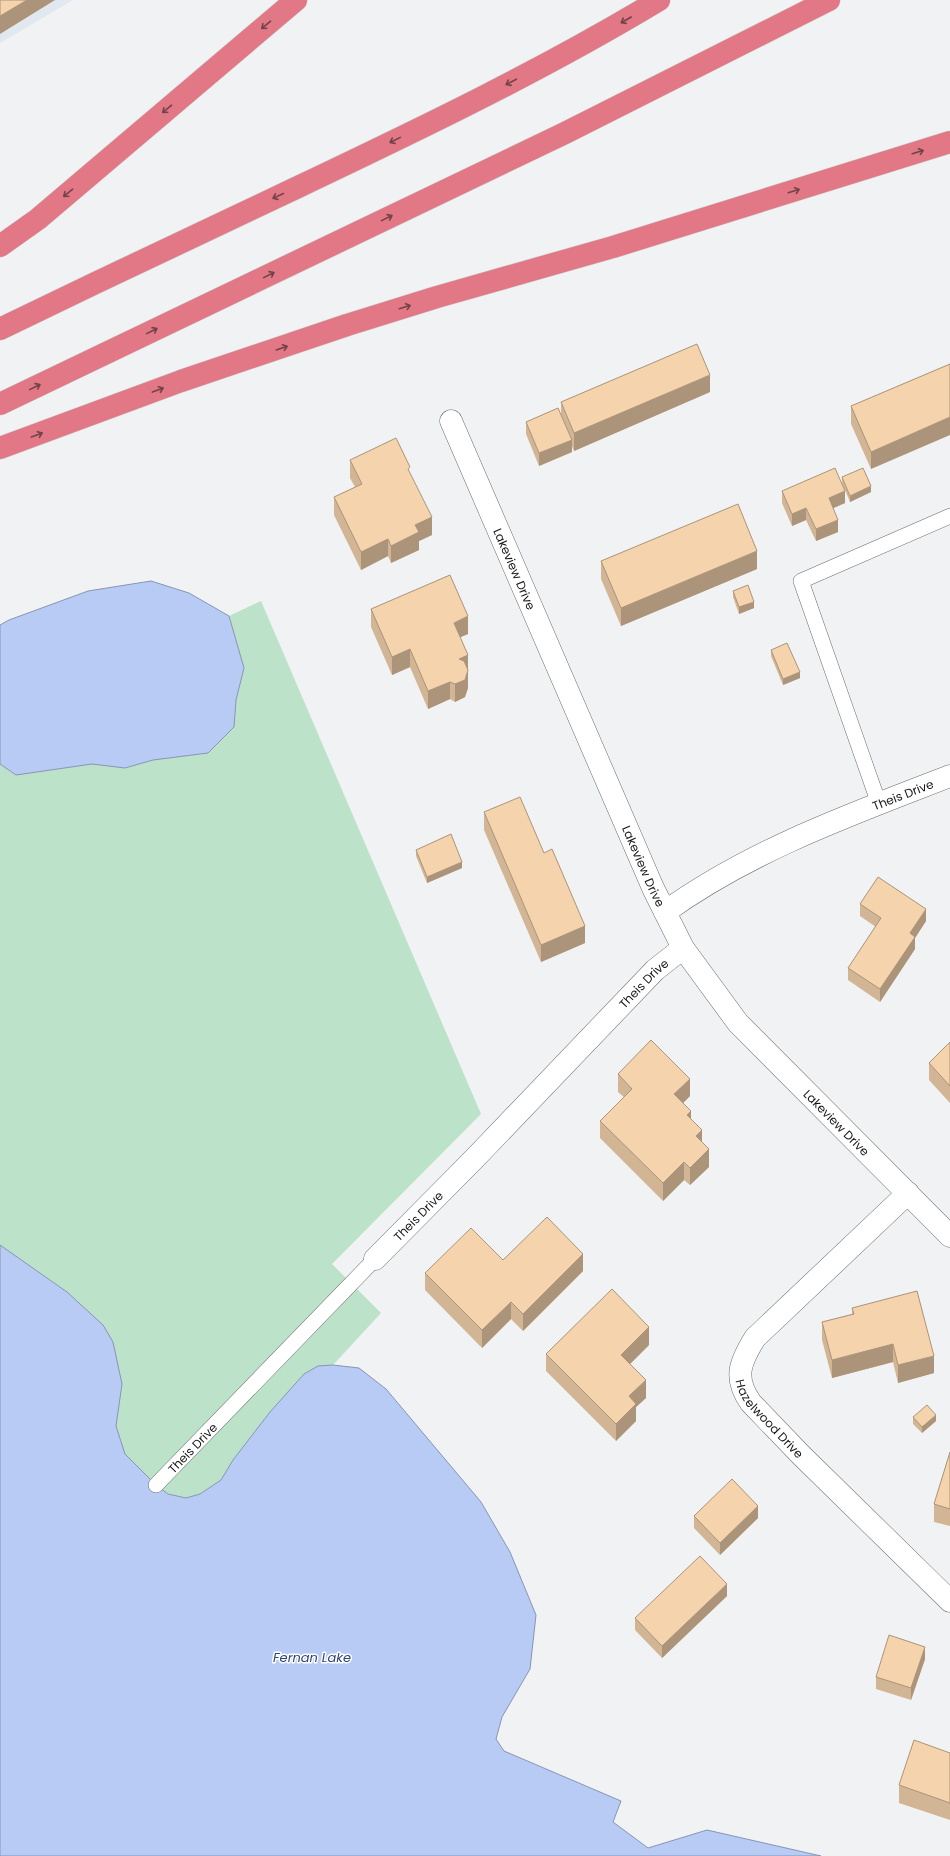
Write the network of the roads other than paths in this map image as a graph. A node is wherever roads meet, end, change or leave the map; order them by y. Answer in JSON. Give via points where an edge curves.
{"nodes":[{"id":1,"x":296,"y":0,"type":"edge"},
{"id":2,"x":659,"y":0,"type":"edge"},
{"id":3,"x":829,"y":0,"type":"edge"},
{"id":4,"x":950,"y":142,"type":"edge"},
{"id":5,"x":0,"y":246,"type":"edge"},
{"id":6,"x":0,"y":328,"type":"edge"},
{"id":7,"x":0,"y":404,"type":"edge"},
{"id":8,"x":451,"y":421,"type":"dead end"},
{"id":9,"x":0,"y":448,"type":"edge"},
{"id":10,"x":950,"y":516,"type":"edge"},
{"id":11,"x":950,"y":776,"type":"edge"},
{"id":12,"x":879,"y":804,"type":"junction"},
{"id":13,"x":665,"y":912,"type":"junction"},
{"id":14,"x":683,"y":948,"type":"junction"},
{"id":15,"x":908,"y":1193,"type":"junction"},
{"id":16,"x":950,"y":1236,"type":"edge"},
{"id":17,"x":375,"y":1259,"type":"joint"},
{"id":18,"x":156,"y":1485,"type":"dead end"},
{"id":19,"x":950,"y":1601,"type":"edge"}],
"edges":[{"from":1,"to":5,"type":"highway","one_way":true,"via":[[38,219]]},
{"from":2,"to":6,"type":"highway","one_way":true,"via":[[488,94],[362,157]]},
{"from":7,"to":3,"type":"highway","one_way":true,"via":[[565,133]]},
{"from":9,"to":4,"type":"highway","one_way":true,"via":[[181,381],[347,325],[621,245]]},
{"from":8,"to":13,"type":"street","name":"Lakeview Drive"},
{"from":10,"to":12,"type":"lane","via":[[801,581]]},
{"from":11,"to":12,"type":"street","name":"Theis Drive"},
{"from":12,"to":13,"type":"street","name":"Theis Drive","via":[[774,848],[696,890]]},
{"from":13,"to":14,"type":"street","name":"Lakeview Drive"},
{"from":14,"to":15,"type":"street","name":"Lakeview Drive","via":[[738,1023]]},
{"from":14,"to":17,"type":"street","name":"Theis Drive","via":[[655,970]]},
{"from":15,"to":16,"type":"street","name":"Lakeview Drive"},
{"from":15,"to":19,"type":"street","name":"Hazelwood Drive","via":[[755,1338],[744,1356],[740,1378],[745,1395],[751,1403]]},
{"from":17,"to":18,"type":"lane","name":"Theis Drive"}]}
